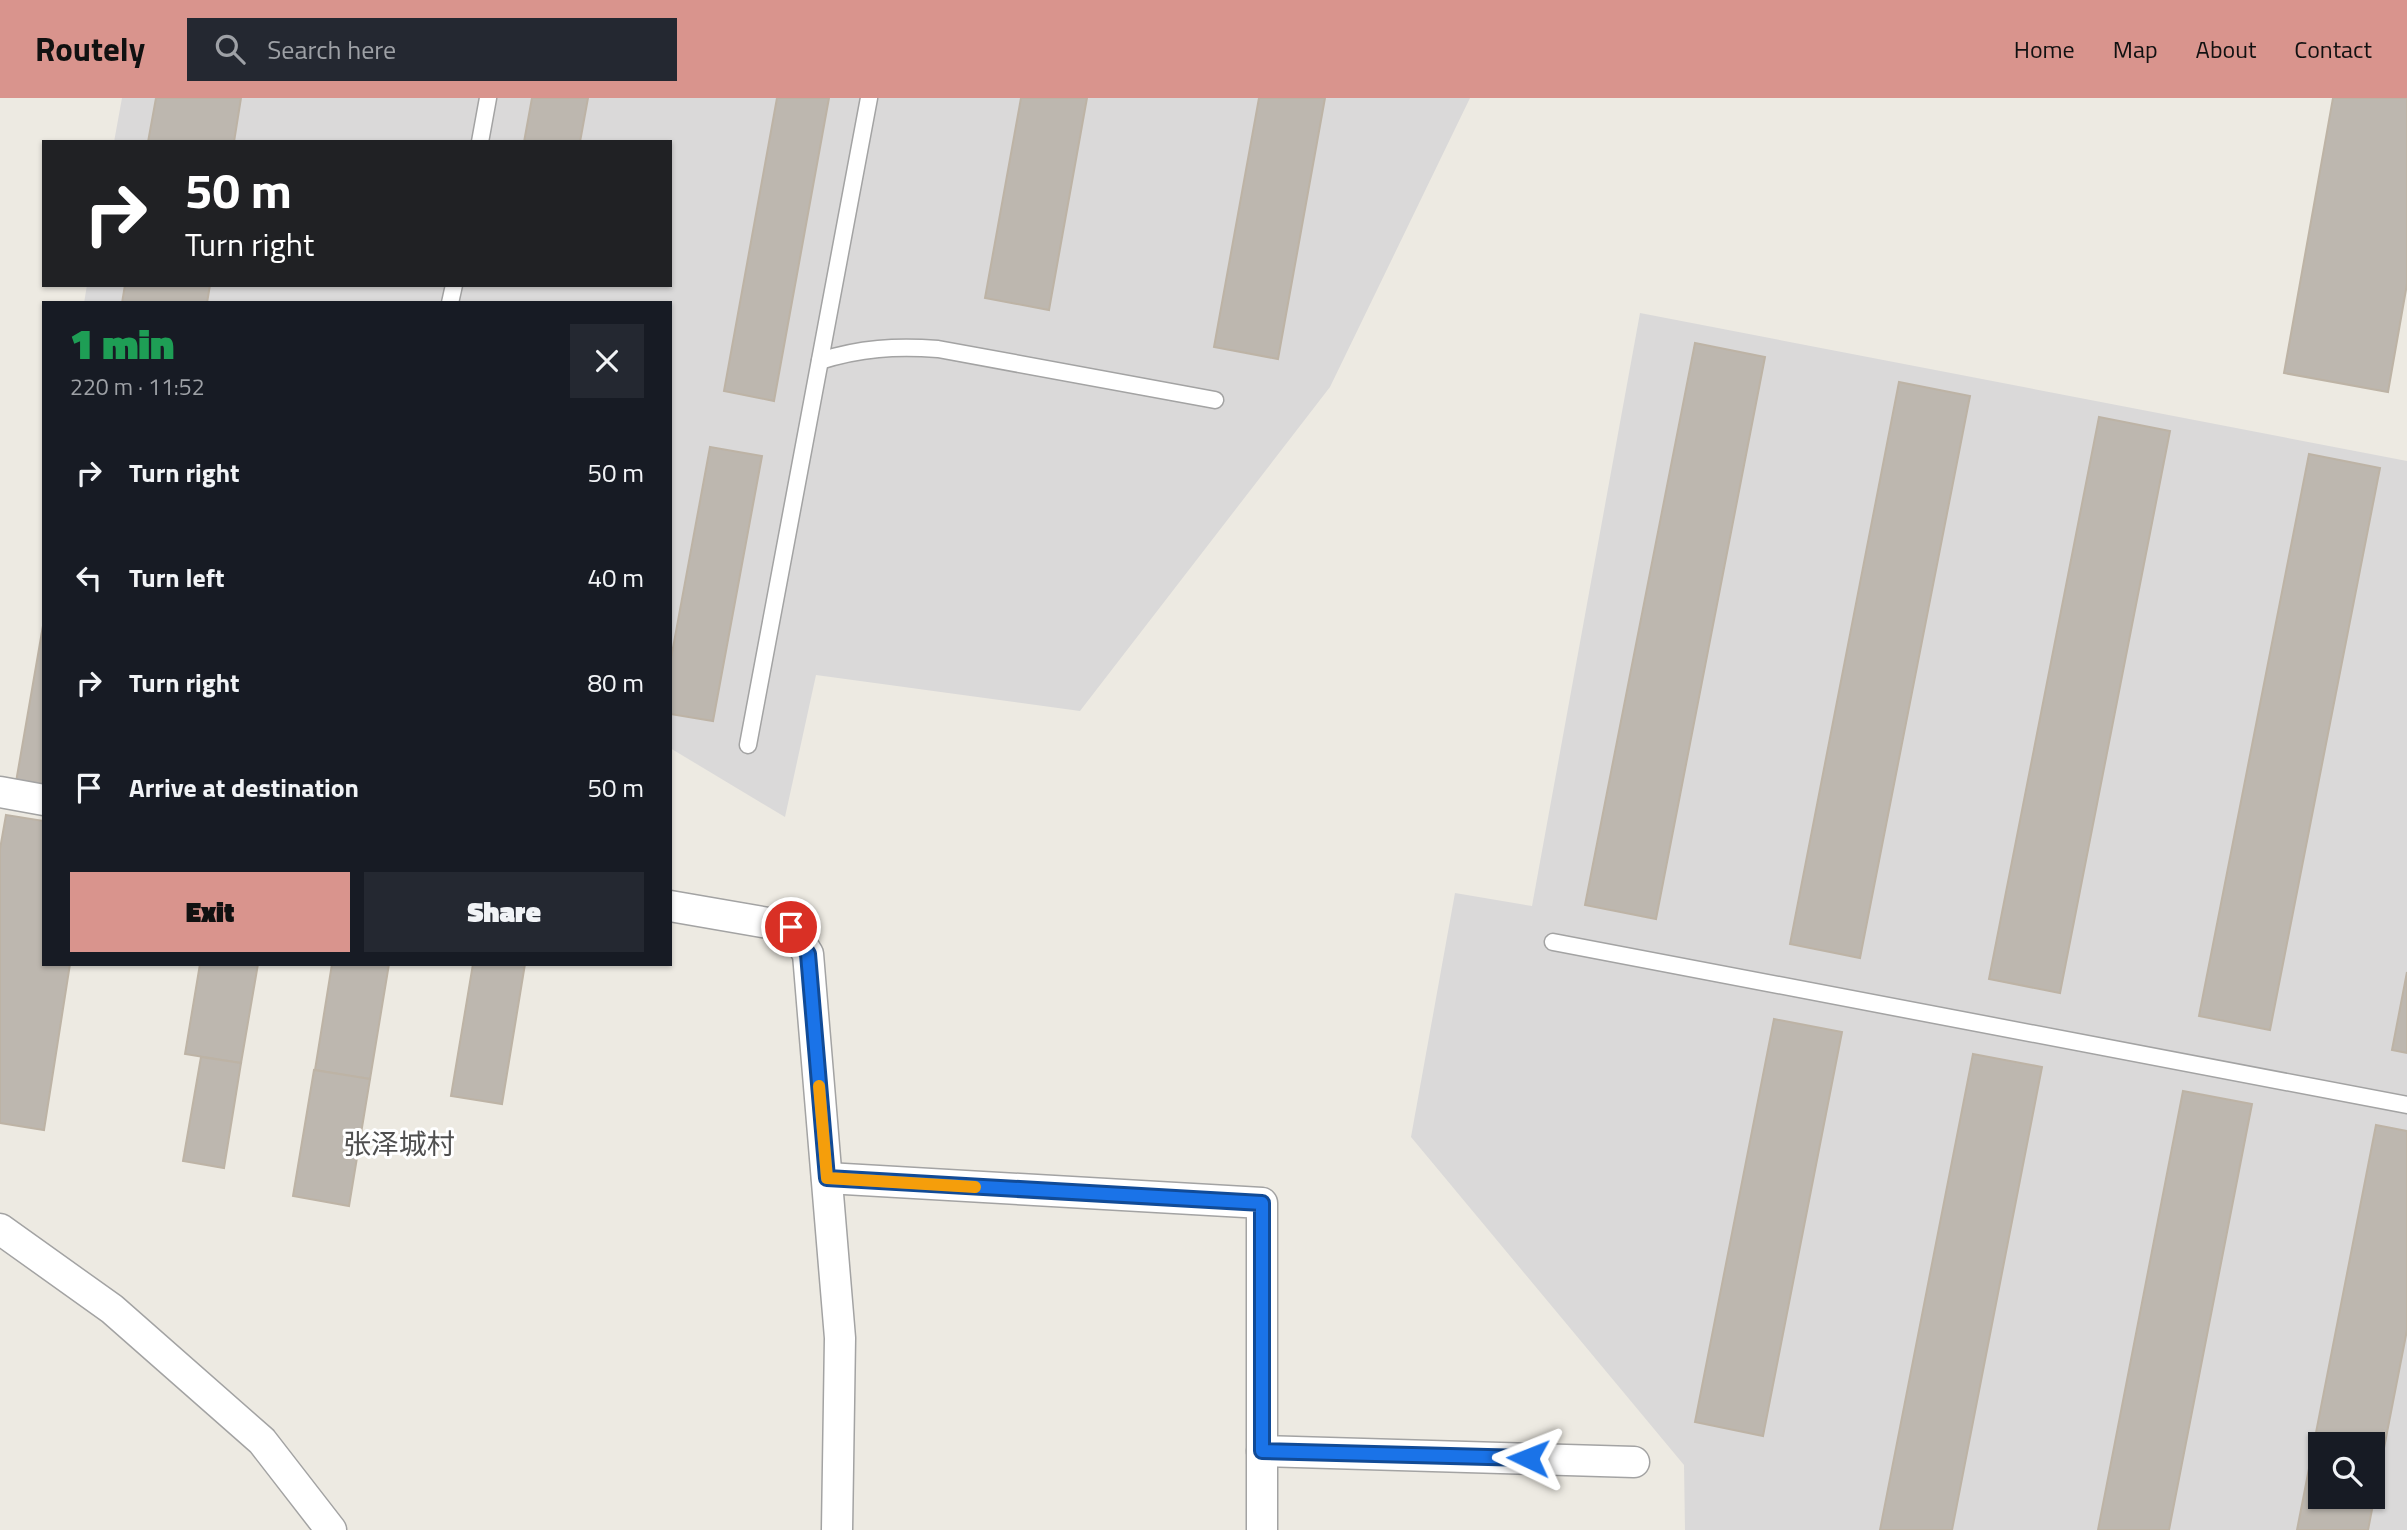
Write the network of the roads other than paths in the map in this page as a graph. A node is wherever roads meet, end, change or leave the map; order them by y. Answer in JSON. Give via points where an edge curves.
{"nodes":[{"id":1,"x":488,"y":98,"type":"edge"},
{"id":2,"x":869,"y":98,"type":"edge"},
{"id":3,"x":480,"y":140,"type":"edge"},
{"id":4,"x":820,"y":361,"type":"junction"},
{"id":5,"x":1214,"y":400,"type":"dead end"},
{"id":6,"x":748,"y":745,"type":"dead end"},
{"id":7,"x":0,"y":792,"type":"edge"},
{"id":8,"x":42,"y":800,"type":"edge"},
{"id":9,"x":672,"y":906,"type":"edge"},
{"id":10,"x":1553,"y":942,"type":"dead end"},
{"id":11,"x":2407,"y":1105,"type":"edge"},
{"id":12,"x":827,"y":1178,"type":"junction"},
{"id":13,"x":0,"y":1229,"type":"edge"},
{"id":14,"x":1262,"y":1451,"type":"junction"},
{"id":15,"x":1634,"y":1462,"type":"dead end"},
{"id":16,"x":331,"y":1530,"type":"edge"},
{"id":17,"x":837,"y":1530,"type":"edge"},
{"id":18,"x":1262,"y":1530,"type":"edge"}],
"edges":[{"from":1,"to":3,"type":"lane"},
{"from":2,"to":4,"type":"lane"},
{"from":4,"to":5,"type":"lane","via":[[868,348],[937,349]]},
{"from":4,"to":6,"type":"lane"},
{"from":7,"to":8,"type":"street"},
{"from":9,"to":12,"type":"street","via":[[791,927],[808,954]]},
{"from":10,"to":11,"type":"lane"},
{"from":12,"to":14,"type":"street","via":[[1262,1203]]},
{"from":12,"to":17,"type":"street","via":[[840,1338]]},
{"from":13,"to":16,"type":"street","via":[[112,1309],[262,1441]]},
{"from":14,"to":15,"type":"street"},
{"from":14,"to":18,"type":"street"}]}
